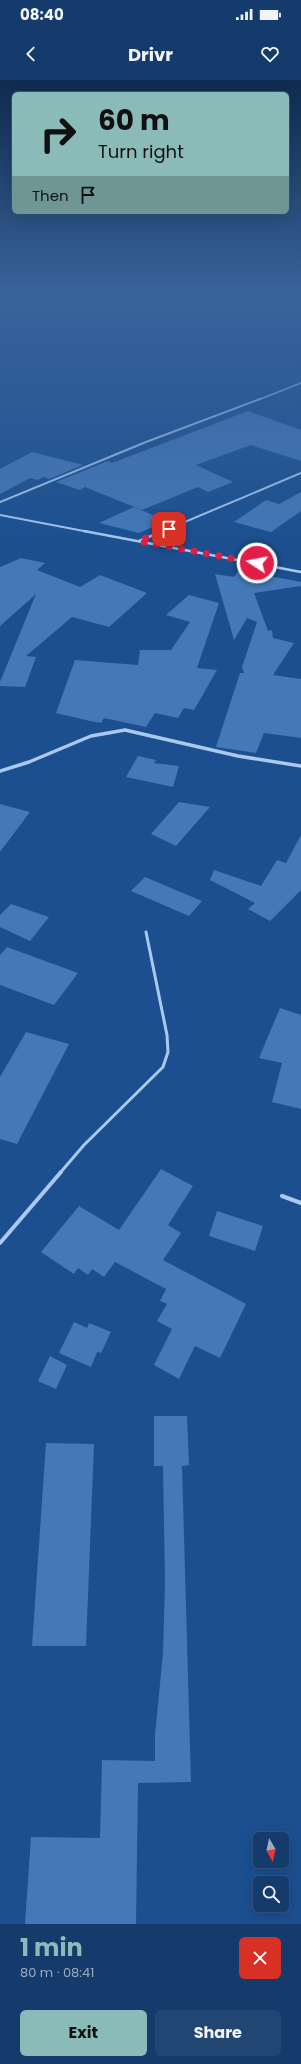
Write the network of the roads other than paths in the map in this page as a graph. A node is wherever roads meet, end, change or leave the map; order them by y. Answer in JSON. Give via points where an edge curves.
{"nodes":[{"id":1,"x":301,"y":383,"type":"edge"},
{"id":2,"x":301,"y":473,"type":"edge"},
{"id":3,"x":0,"y":502,"type":"edge"},
{"id":4,"x":0,"y":515,"type":"edge"},
{"id":5,"x":139,"y":541,"type":"junction"},
{"id":6,"x":301,"y":572,"type":"edge"},
{"id":7,"x":301,"y":766,"type":"edge"},
{"id":8,"x":0,"y":771,"type":"edge"},
{"id":9,"x":146,"y":932,"type":"dead end"},
{"id":10,"x":282,"y":1196,"type":"dead end"},
{"id":11,"x":301,"y":1203,"type":"edge"},
{"id":12,"x":0,"y":1243,"type":"edge"}],
"edges":[{"from":1,"to":3,"type":"street","via":[[146,442]]},
{"from":2,"to":5,"type":"street"},
{"from":4,"to":5,"type":"street"},
{"from":5,"to":6,"type":"street"},
{"from":7,"to":8,"type":"street","via":[[238,756],[124,730],[112,730]]},
{"from":9,"to":12,"type":"lane","via":[[167,1035],[168,1052],[163,1067],[84,1144]]},
{"from":10,"to":11,"type":"lane"}]}
